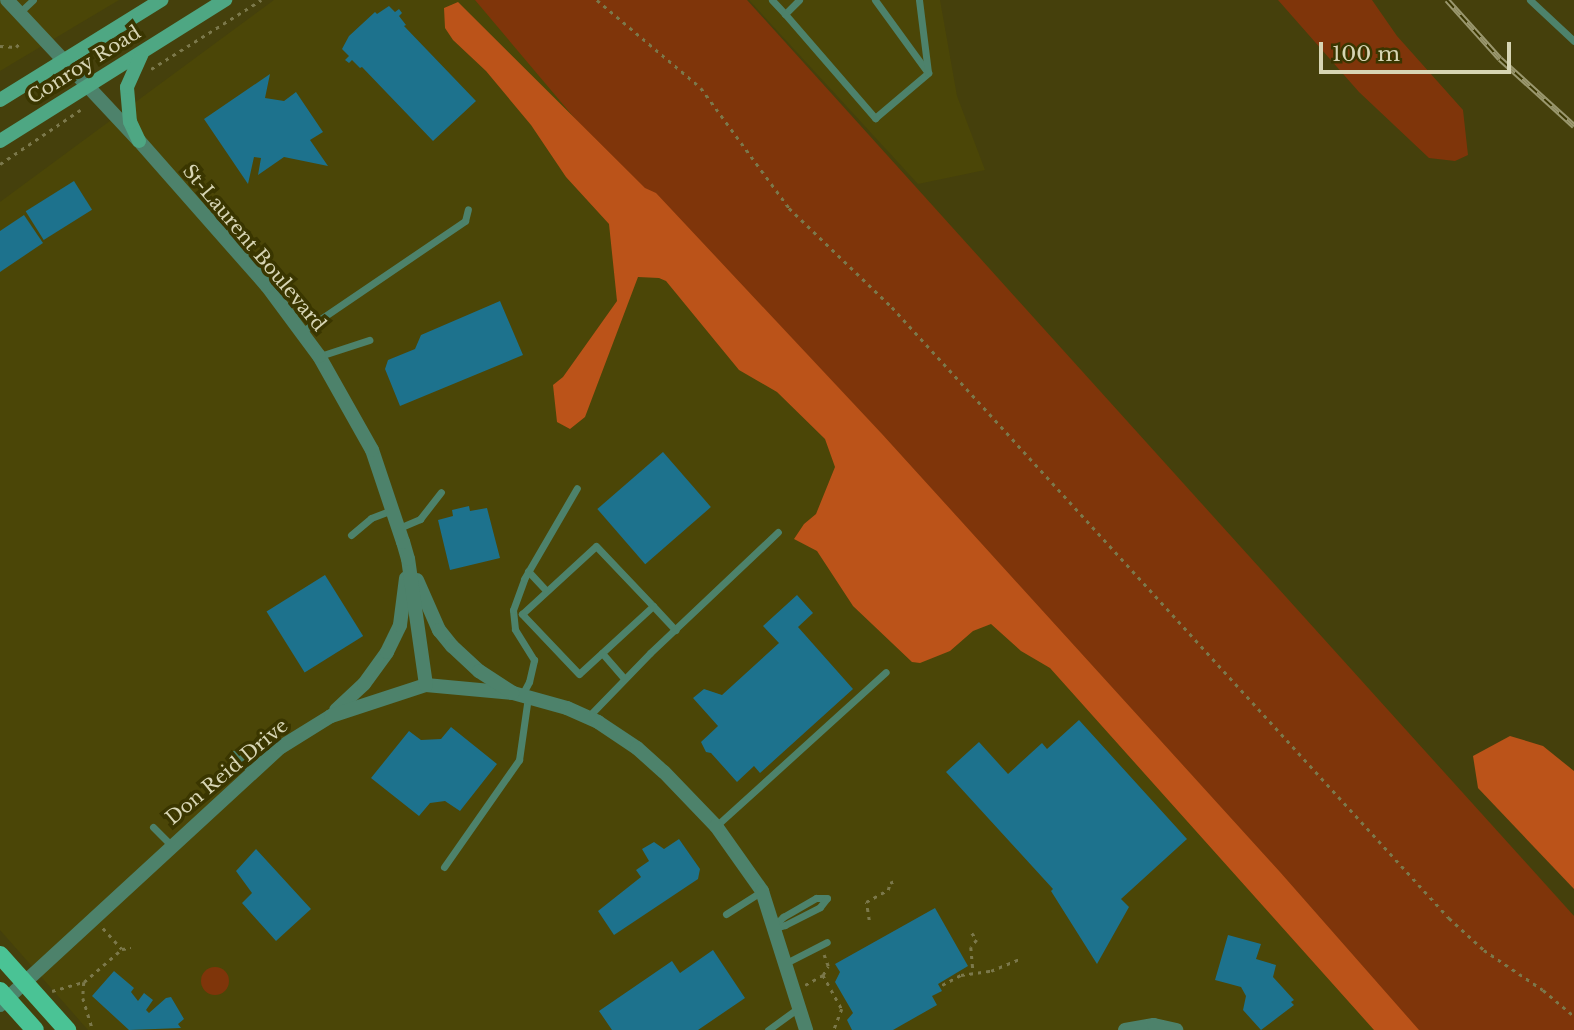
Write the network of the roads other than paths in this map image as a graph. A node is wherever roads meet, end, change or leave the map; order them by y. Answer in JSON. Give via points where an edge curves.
{"nodes":[{"id":1,"x":6,"y":0,"type":"edge"},
{"id":2,"x":33,"y":0,"type":"edge"},
{"id":3,"x":161,"y":0,"type":"edge"},
{"id":4,"x":225,"y":0,"type":"edge"},
{"id":5,"x":772,"y":0,"type":"edge"},
{"id":6,"x":799,"y":0,"type":"edge"},
{"id":7,"x":875,"y":0,"type":"edge"},
{"id":8,"x":919,"y":0,"type":"edge"},
{"id":9,"x":1530,"y":0,"type":"edge"},
{"id":10,"x":19,"y":13,"type":"junction"},
{"id":11,"x":785,"y":14,"type":"junction"},
{"id":12,"x":1574,"y":41,"type":"edge"},
{"id":13,"x":144,"y":51,"type":"junction"},
{"id":14,"x":61,"y":62,"type":"junction"},
{"id":15,"x":928,"y":73,"type":"junction"},
{"id":16,"x":86,"y":87,"type":"junction"},
{"id":17,"x":0,"y":100,"type":"edge"},
{"id":18,"x":0,"y":141,"type":"edge"},
{"id":19,"x":139,"y":141,"type":"junction"},
{"id":20,"x":468,"y":209,"type":"dead end"},
{"id":21,"x":303,"y":331,"type":"junction"},
{"id":22,"x":369,"y":340,"type":"dead end"},
{"id":23,"x":319,"y":356,"type":"junction"},
{"id":24,"x":577,"y":488,"type":"dead end"},
{"id":25,"x":441,"y":492,"type":"dead end"},
{"id":26,"x":392,"y":510,"type":"junction"},
{"id":27,"x":398,"y":528,"type":"junction"},
{"id":28,"x":778,"y":532,"type":"dead end"},
{"id":29,"x":351,"y":535,"type":"dead end"},
{"id":30,"x":408,"y":559,"type":"junction"},
{"id":31,"x":528,"y":571,"type":"junction"},
{"id":32,"x":546,"y":590,"type":"junction"},
{"id":33,"x":653,"y":606,"type":"junction"},
{"id":34,"x":675,"y":630,"type":"junction"},
{"id":35,"x":602,"y":653,"type":"junction"},
{"id":36,"x":886,"y":672,"type":"dead end"},
{"id":37,"x":624,"y":678,"type":"junction"},
{"id":38,"x":426,"y":685,"type":"junction"},
{"id":39,"x":521,"y":695,"type":"junction"},
{"id":40,"x":331,"y":716,"type":"junction"},
{"id":41,"x":587,"y":718,"type":"junction"},
{"id":42,"x":234,"y":754,"type":"dead end"},
{"id":43,"x":252,"y":772,"type":"junction"},
{"id":44,"x":716,"y":826,"type":"junction"},
{"id":45,"x":153,"y":827,"type":"dead end"},
{"id":46,"x":171,"y":845,"type":"junction"},
{"id":47,"x":444,"y":867,"type":"dead end"},
{"id":48,"x":762,"y":891,"type":"junction"},
{"id":49,"x":726,"y":914,"type":"dead end"},
{"id":50,"x":772,"y":928,"type":"junction"},
{"id":51,"x":823,"y":944,"type":"road end"},
{"id":52,"x":0,"y":955,"type":"edge"},
{"id":53,"x":783,"y":964,"type":"junction"},
{"id":54,"x":25,"y":983,"type":"junction"},
{"id":55,"x":2,"y":998,"type":"edge"},
{"id":56,"x":797,"y":1009,"type":"junction"},
{"id":57,"x":35,"y":1030,"type":"edge"},
{"id":58,"x":67,"y":1030,"type":"edge"},
{"id":59,"x":768,"y":1030,"type":"edge"},
{"id":60,"x":806,"y":1030,"type":"edge"},
{"id":61,"x":1125,"y":1030,"type":"edge"},
{"id":62,"x":1176,"y":1030,"type":"edge"}],
"edges":[{"from":1,"to":10,"type":"street","name":"St-Laurent Boulevard"},
{"from":2,"to":10,"type":"lane"},
{"from":3,"to":14,"type":"main road","name":"Conroy Road"},
{"from":4,"to":13,"type":"main road","name":"Conroy Road"},
{"from":5,"to":11,"type":"lane"},
{"from":6,"to":11,"type":"lane"},
{"from":7,"to":15,"type":"lane"},
{"from":8,"to":15,"type":"lane"},
{"from":9,"to":12,"type":"lane"},
{"from":10,"to":14,"type":"street","name":"St-Laurent Boulevard"},
{"from":11,"to":15,"type":"lane","via":[[875,118]]},
{"from":13,"to":16,"type":"main road","name":"Conroy Road"},
{"from":13,"to":19,"type":"main road","via":[[127,87],[130,122]]},
{"from":14,"to":16,"type":"street","name":"St-Laurent Boulevard"},
{"from":14,"to":17,"type":"main road","name":"Conroy Road"},
{"from":16,"to":18,"type":"main road","name":"Conroy Road"},
{"from":16,"to":19,"type":"street","name":"St-Laurent Boulevard"},
{"from":19,"to":21,"type":"street","name":"St-Laurent Boulevard"},
{"from":20,"to":21,"type":"lane","via":[[465,221]]},
{"from":21,"to":23,"type":"street","name":"St-Laurent Boulevard"},
{"from":22,"to":23,"type":"lane"},
{"from":23,"to":26,"type":"street","name":"St-Laurent Boulevard","via":[[372,450]]},
{"from":24,"to":31,"type":"lane"},
{"from":25,"to":27,"type":"lane","via":[[420,519]]},
{"from":26,"to":27,"type":"street","name":"St-Laurent Boulevard"},
{"from":26,"to":29,"type":"lane","via":[[371,518]]},
{"from":27,"to":30,"type":"street","name":"St-Laurent Boulevard"},
{"from":28,"to":34,"type":"lane"},
{"from":30,"to":38,"type":"street","name":"St-Laurent Boulevard"},
{"from":30,"to":39,"type":"street","via":[[439,630],[479,671]]},
{"from":30,"to":40,"type":"street","via":[[400,625],[387,652],[364,684]]},
{"from":31,"to":32,"type":"lane"},
{"from":31,"to":39,"type":"lane","via":[[512,616],[534,660]]},
{"from":32,"to":33,"type":"lane","via":[[596,546]]},
{"from":32,"to":35,"type":"lane","via":[[522,614],[579,674]]},
{"from":33,"to":34,"type":"lane"},
{"from":33,"to":35,"type":"lane"},
{"from":34,"to":37,"type":"lane"},
{"from":35,"to":37,"type":"lane"},
{"from":36,"to":44,"type":"lane"},
{"from":37,"to":41,"type":"lane"},
{"from":38,"to":39,"type":"street","name":"Don Reid Drive"},
{"from":38,"to":40,"type":"street","name":"Don Reid Drive"},
{"from":39,"to":41,"type":"street","name":"Don Reid Drive"},
{"from":39,"to":47,"type":"lane","via":[[519,760]]},
{"from":40,"to":43,"type":"street","name":"Don Reid Drive","via":[[281,747]]},
{"from":41,"to":44,"type":"street","name":"Don Reid Drive","via":[[637,748]]},
{"from":42,"to":43,"type":"lane"},
{"from":43,"to":46,"type":"street","name":"Don Reid Drive"},
{"from":44,"to":48,"type":"street","name":"Don Reid Drive"},
{"from":45,"to":46,"type":"lane"},
{"from":46,"to":54,"type":"street","name":"Don Reid Drive"},
{"from":48,"to":49,"type":"lane"},
{"from":48,"to":50,"type":"street","name":"Don Reid Drive"},
{"from":50,"to":50,"type":"lane","via":[[813,911],[827,898],[816,898],[783,916]]},
{"from":50,"to":53,"type":"street","name":"Don Reid Drive"},
{"from":51,"to":53,"type":"lane"},
{"from":52,"to":54,"type":"main road"},
{"from":53,"to":56,"type":"street","name":"Don Reid Drive"},
{"from":54,"to":55,"type":"street","name":"Don Reid Drive"},
{"from":54,"to":58,"type":"main road"},
{"from":55,"to":57,"type":"main road"},
{"from":56,"to":59,"type":"lane"},
{"from":56,"to":60,"type":"street","name":"Don Reid Drive"},
{"from":61,"to":62,"type":"street","via":[[1154,1024]]}]}
